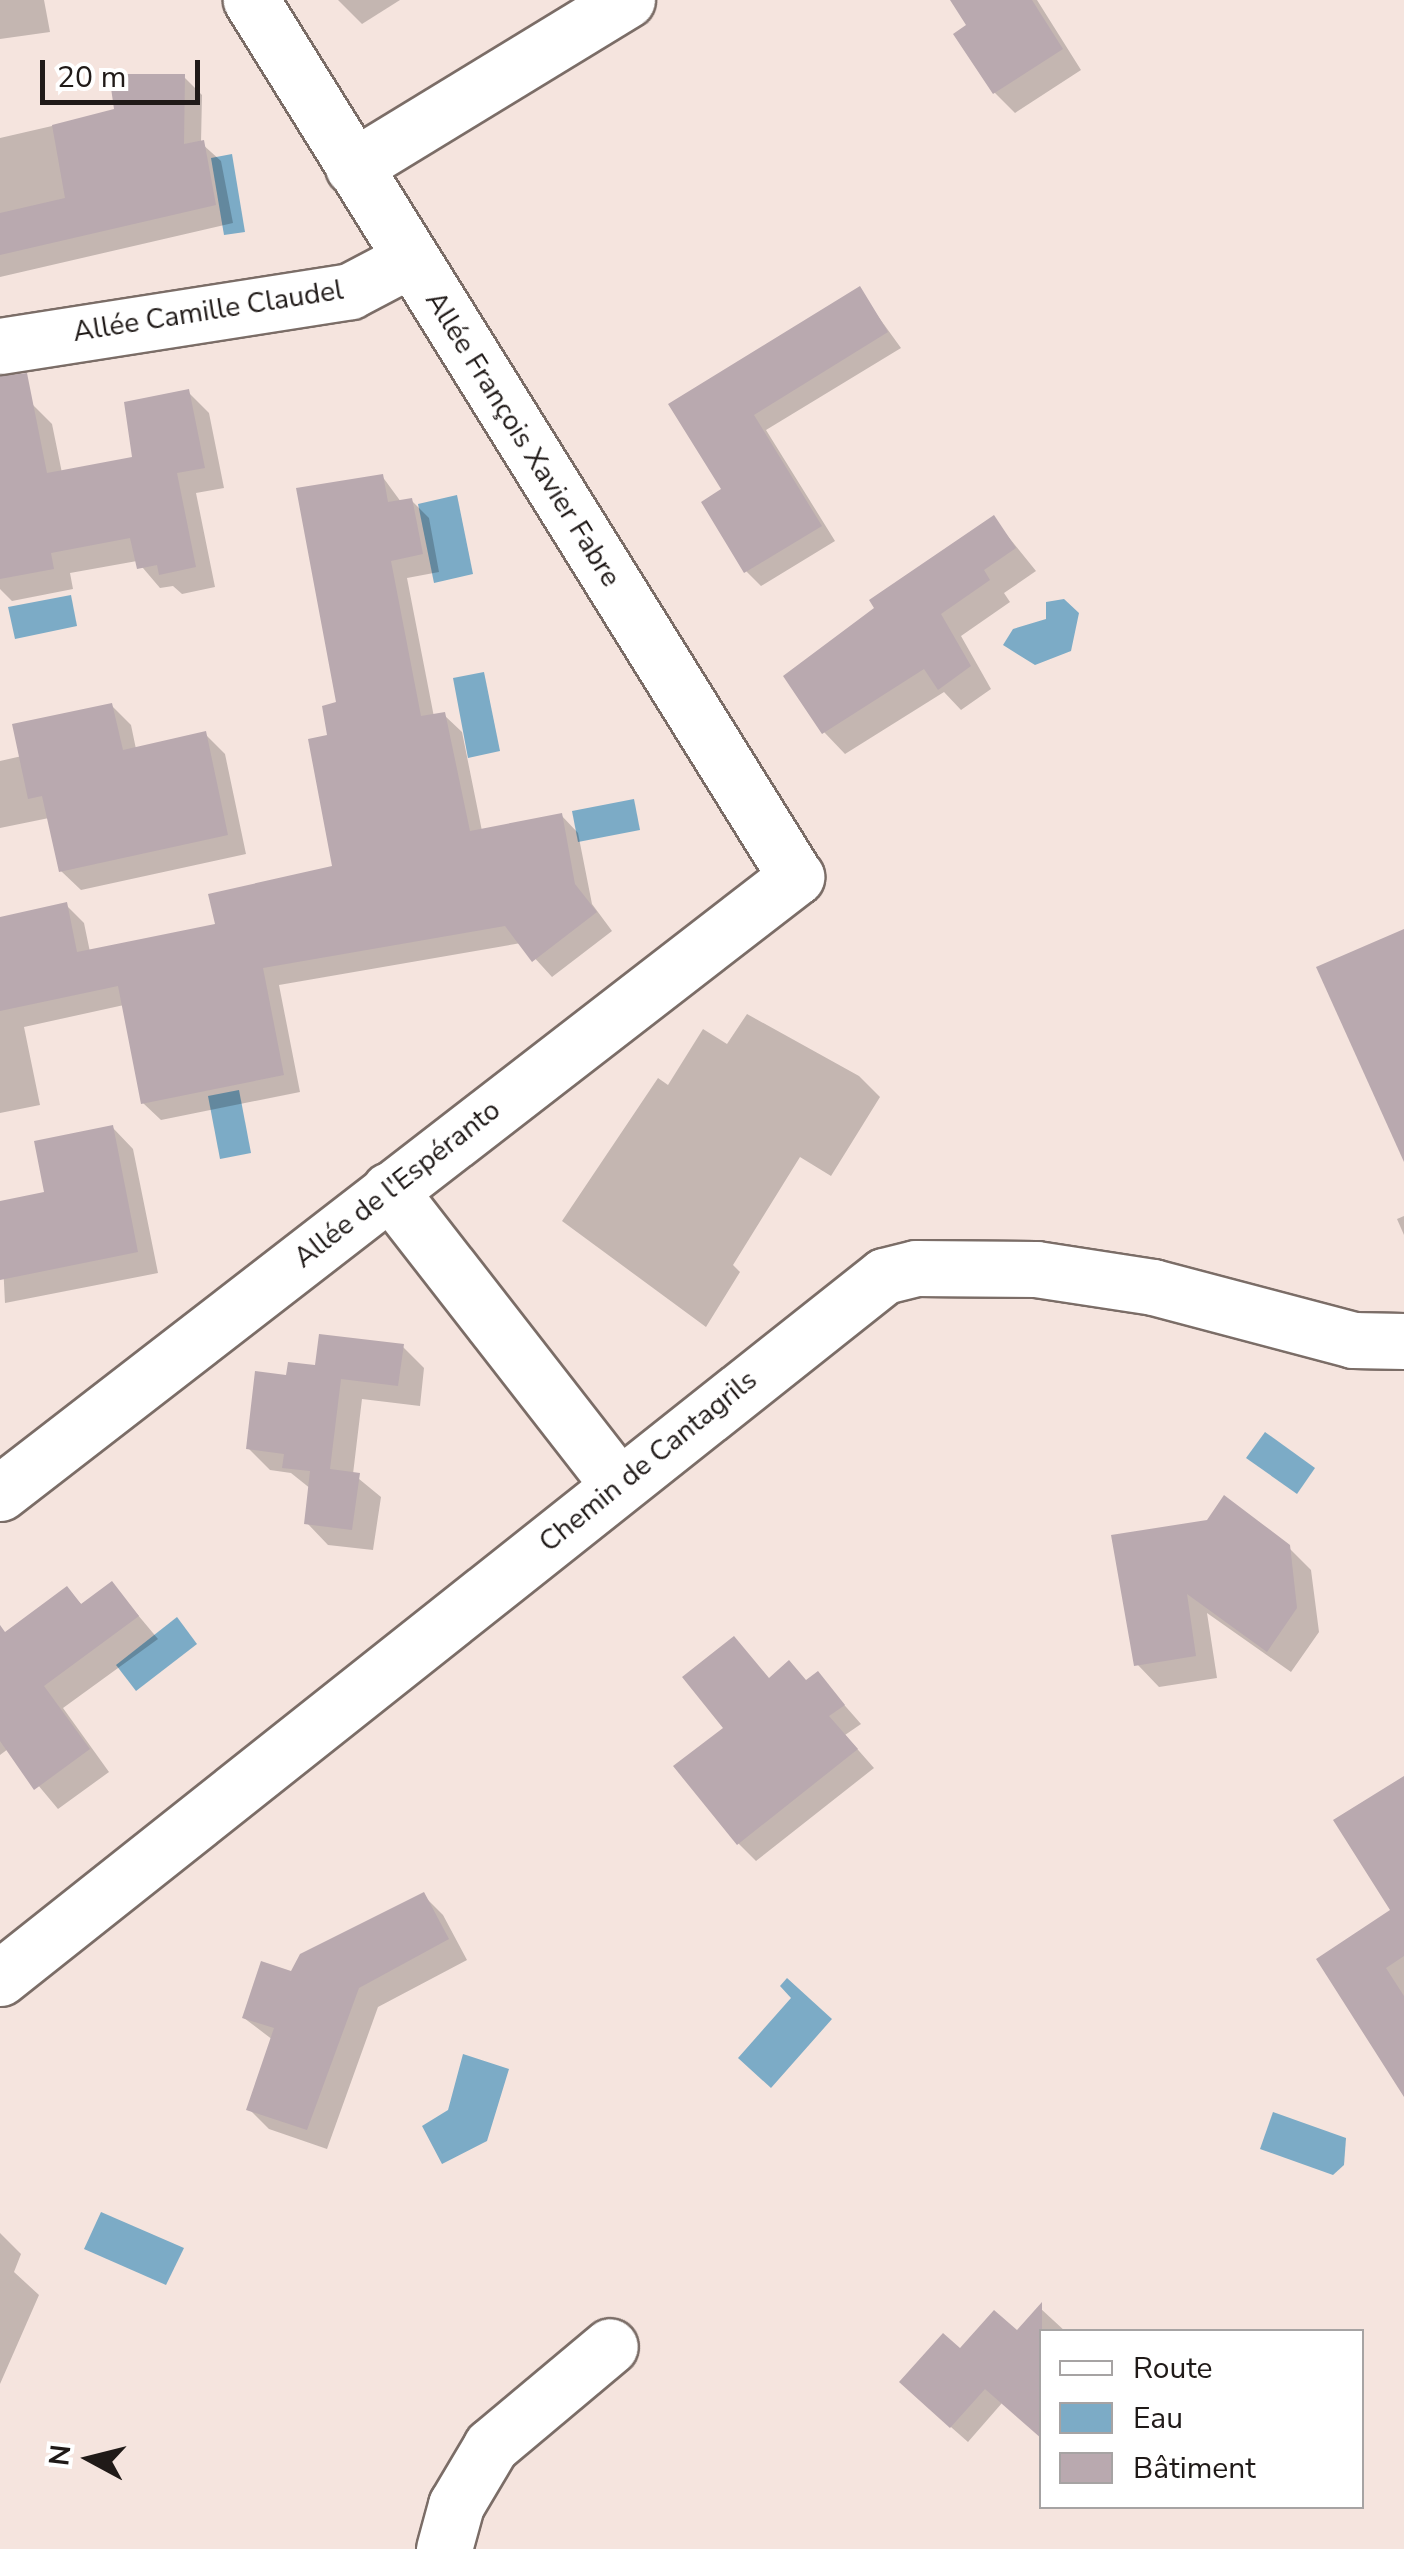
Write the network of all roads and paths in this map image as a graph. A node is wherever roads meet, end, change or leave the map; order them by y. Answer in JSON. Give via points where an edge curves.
{"nodes":[{"id":1,"x":251,"y":0,"type":"edge"},
{"id":2,"x":627,"y":0,"type":"edge"},
{"id":3,"x":353,"y":167,"type":"junction"},
{"id":4,"x":411,"y":259,"type":"junction"},
{"id":5,"x":0,"y":346,"type":"edge"},
{"id":6,"x":796,"y":878,"type":"joint"},
{"id":7,"x":389,"y":1190,"type":"junction"},
{"id":8,"x":1404,"y":1342,"type":"edge"},
{"id":9,"x":618,"y":1484,"type":"junction"},
{"id":10,"x":0,"y":1493,"type":"edge"},
{"id":11,"x":0,"y":1978,"type":"edge"},
{"id":12,"x":610,"y":2346,"type":"dead end"},
{"id":13,"x":444,"y":2549,"type":"edge"}],
"edges":[{"from":1,"to":3,"type":"street","name":"Allée François Xavier Fabre"},
{"from":2,"to":3,"type":"street"},
{"from":3,"to":4,"type":"street","name":"Allée François Xavier Fabre"},
{"from":4,"to":5,"type":"street","name":"Allée Camille Claudel","via":[[350,290]]},
{"from":4,"to":6,"type":"street","name":"Allée François Xavier Fabre"},
{"from":6,"to":7,"type":"street","name":"Allée de l'Espéranto"},
{"from":7,"to":9,"type":"street"},
{"from":7,"to":10,"type":"street","name":"Allée de l'Espéranto"},
{"from":8,"to":9,"type":"street","name":"Chemin de Cantagrils","via":[[1354,1340],[1153,1288],[1036,1268],[900,1271],[861,1291]]},
{"from":9,"to":11,"type":"street","name":"Chemin de Cantagrils"},
{"from":12,"to":13,"type":"street","via":[[491,2446],[456,2505]]}]}
